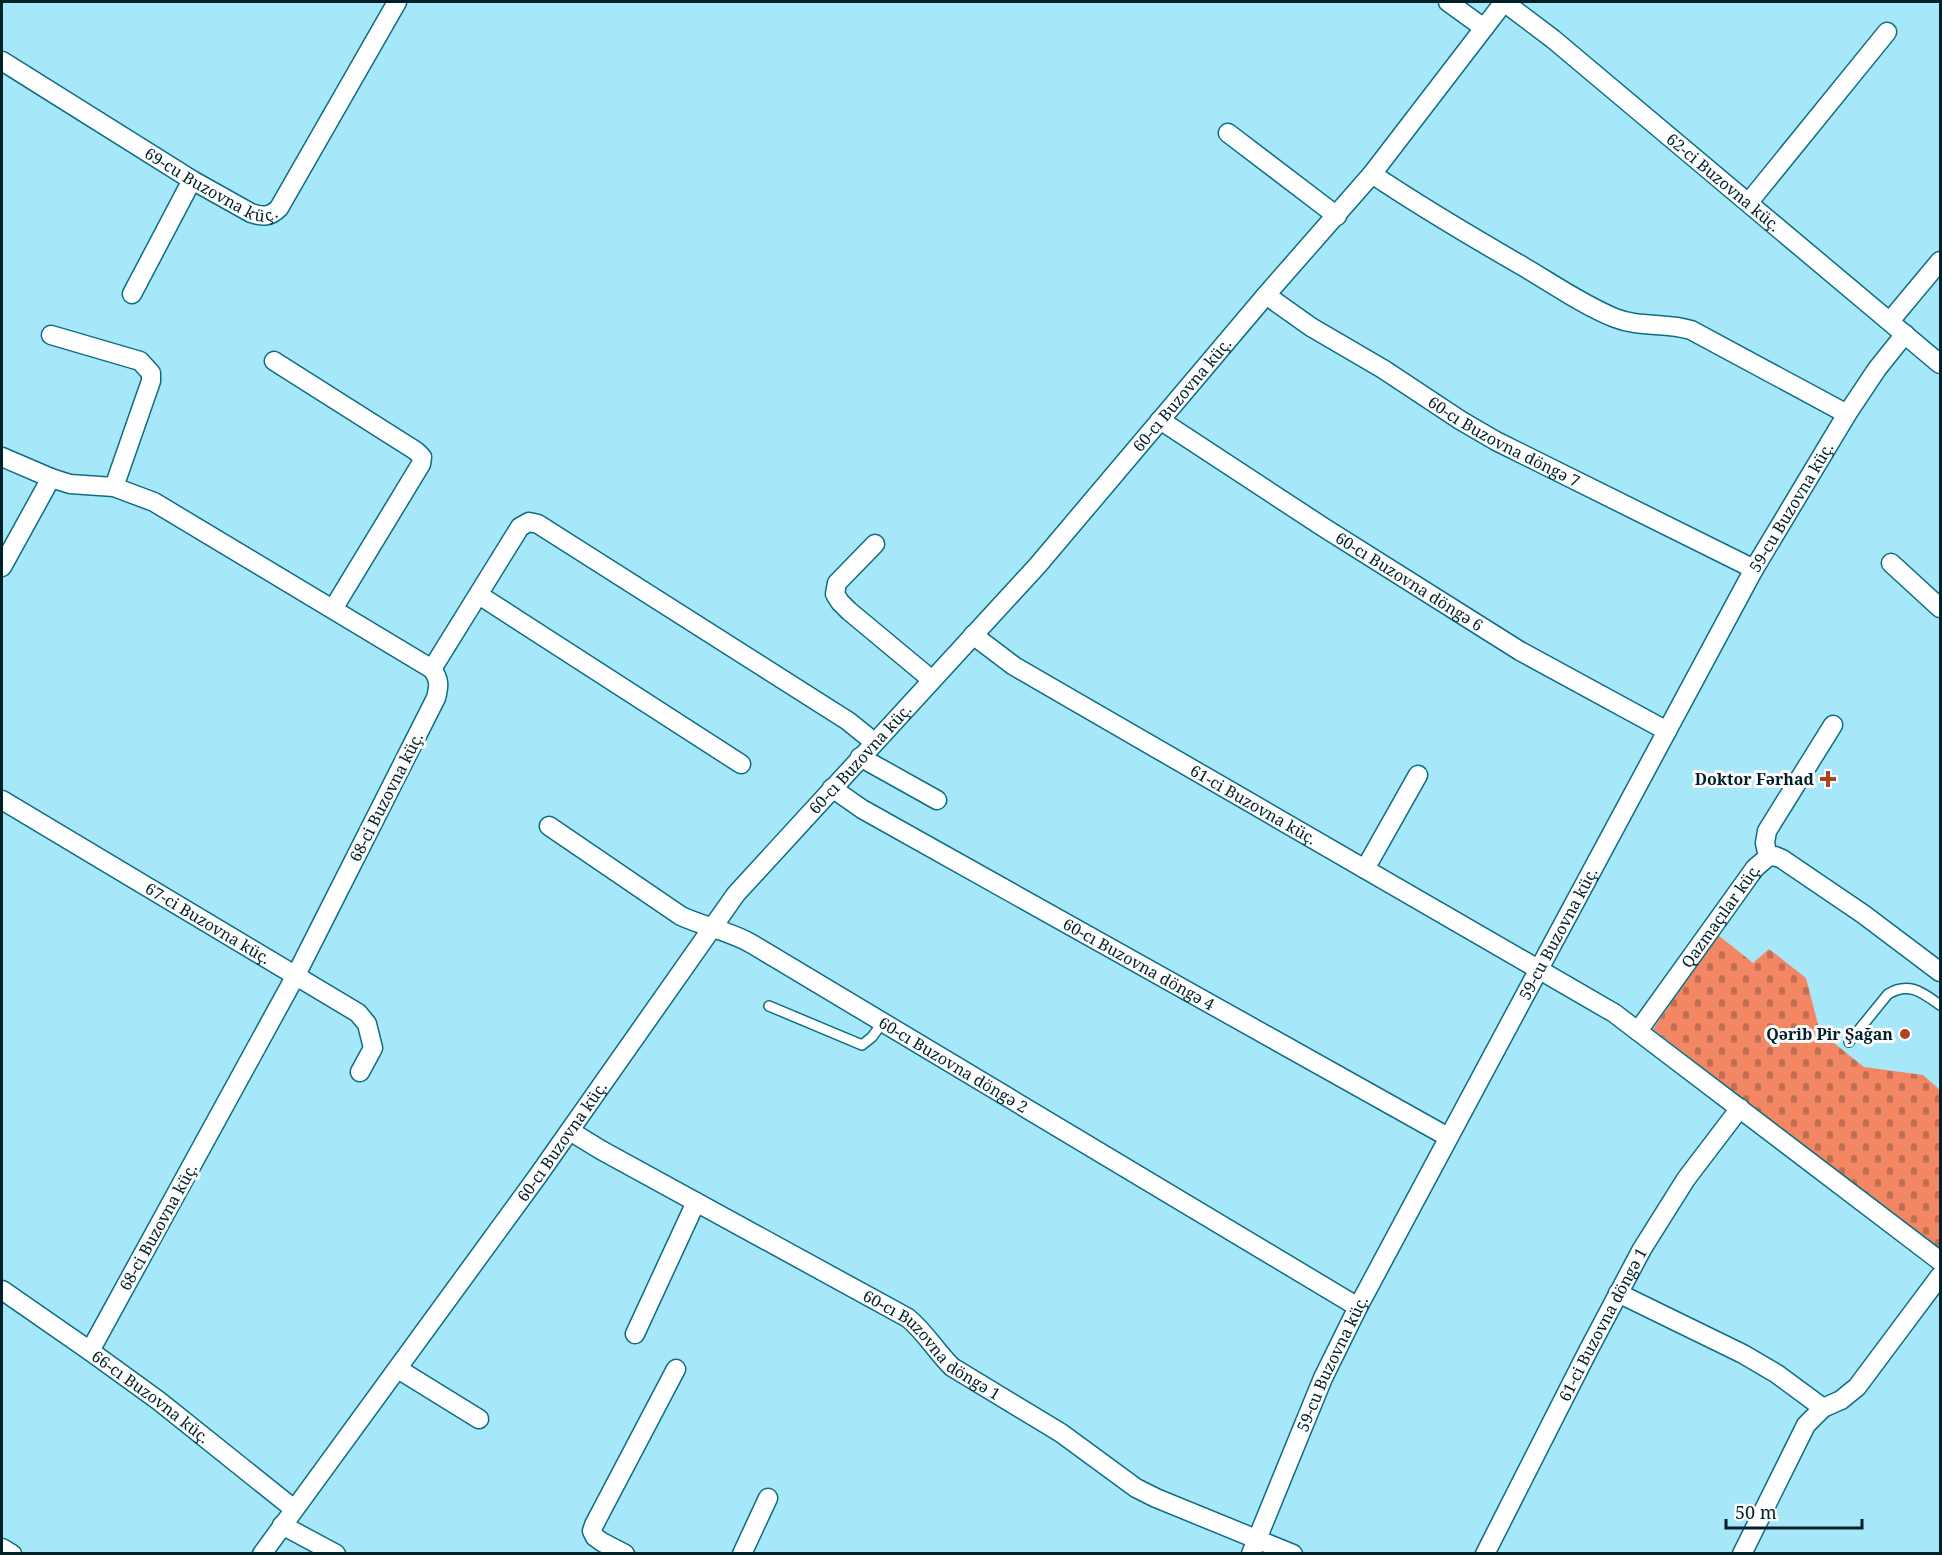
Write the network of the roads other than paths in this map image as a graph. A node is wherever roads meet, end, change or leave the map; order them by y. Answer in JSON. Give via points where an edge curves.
{"nodes":[{"id":1,"x":397,"y":2,"type":"edge"},
{"id":2,"x":1448,"y":2,"type":"edge"},
{"id":3,"x":1504,"y":2,"type":"edge"},
{"id":4,"x":1484,"y":28,"type":"junction"},
{"id":5,"x":1887,"y":32,"type":"dead end"},
{"id":6,"x":2,"y":62,"type":"edge"},
{"id":7,"x":1228,"y":133,"type":"dead end"},
{"id":8,"x":1372,"y":174,"type":"junction"},
{"id":9,"x":192,"y":180,"type":"junction"},
{"id":10,"x":1749,"y":202,"type":"junction"},
{"id":11,"x":1337,"y":216,"type":"junction"},
{"id":12,"x":1941,"y":261,"type":"edge"},
{"id":13,"x":132,"y":294,"type":"dead end"},
{"id":14,"x":1266,"y":295,"type":"junction"},
{"id":15,"x":1890,"y":321,"type":"junction"},
{"id":16,"x":1905,"y":334,"type":"junction"},
{"id":17,"x":51,"y":335,"type":"dead end"},
{"id":18,"x":274,"y":361,"type":"dead end"},
{"id":19,"x":1941,"y":364,"type":"edge"},
{"id":20,"x":1847,"y":414,"type":"junction"},
{"id":21,"x":1160,"y":420,"type":"junction"},
{"id":22,"x":2,"y":457,"type":"edge"},
{"id":23,"x":51,"y":478,"type":"junction"},
{"id":24,"x":114,"y":487,"type":"junction"},
{"id":25,"x":875,"y":544,"type":"dead end"},
{"id":26,"x":1891,"y":564,"type":"dead end"},
{"id":27,"x":2,"y":567,"type":"edge"},
{"id":28,"x":1754,"y":569,"type":"junction"},
{"id":29,"x":479,"y":595,"type":"junction"},
{"id":30,"x":1941,"y":608,"type":"edge"},
{"id":31,"x":333,"y":609,"type":"junction"},
{"id":32,"x":973,"y":635,"type":"junction"},
{"id":33,"x":432,"y":669,"type":"junction"},
{"id":34,"x":932,"y":680,"type":"junction"},
{"id":35,"x":1833,"y":725,"type":"dead end"},
{"id":36,"x":1667,"y":731,"type":"junction"},
{"id":37,"x":874,"y":742,"type":"junction"},
{"id":38,"x":860,"y":757,"type":"junction"},
{"id":39,"x":741,"y":764,"type":"dead end"},
{"id":40,"x":1418,"y":775,"type":"dead end"},
{"id":41,"x":832,"y":788,"type":"junction"},
{"id":42,"x":2,"y":800,"type":"edge"},
{"id":43,"x":937,"y":800,"type":"dead end"},
{"id":44,"x":549,"y":826,"type":"dead end"},
{"id":45,"x":1768,"y":857,"type":"junction"},
{"id":46,"x":1365,"y":869,"type":"junction"},
{"id":47,"x":711,"y":928,"type":"junction"},
{"id":48,"x":1938,"y":964,"type":"edge"},
{"id":49,"x":1539,"y":969,"type":"junction"},
{"id":50,"x":296,"y":975,"type":"junction"},
{"id":51,"x":1941,"y":1005,"type":"edge"},
{"id":52,"x":769,"y":1006,"type":"dead end"},
{"id":53,"x":884,"y":1022,"type":"junction"},
{"id":54,"x":1638,"y":1031,"type":"junction"},
{"id":55,"x":1849,"y":1042,"type":"dead end"},
{"id":56,"x":360,"y":1072,"type":"dead end"},
{"id":57,"x":1740,"y":1108,"type":"junction"},
{"id":58,"x":570,"y":1131,"type":"junction"},
{"id":59,"x":1448,"y":1137,"type":"junction"},
{"id":60,"x":696,"y":1202,"type":"junction"},
{"id":61,"x":1941,"y":1261,"type":"edge"},
{"id":62,"x":1941,"y":1276,"type":"edge"},
{"id":63,"x":2,"y":1290,"type":"edge"},
{"id":64,"x":1618,"y":1293,"type":"junction"},
{"id":65,"x":1358,"y":1307,"type":"junction"},
{"id":66,"x":635,"y":1334,"type":"dead end"},
{"id":67,"x":90,"y":1351,"type":"junction"},
{"id":68,"x":398,"y":1369,"type":"junction"},
{"id":69,"x":676,"y":1369,"type":"dead end"},
{"id":70,"x":1823,"y":1408,"type":"junction"},
{"id":71,"x":479,"y":1419,"type":"dead end"},
{"id":72,"x":768,"y":1498,"type":"dead end"},
{"id":73,"x":294,"y":1509,"type":"junction"},
{"id":74,"x":282,"y":1525,"type":"junction"},
{"id":75,"x":1253,"y":1547,"type":"edge"},
{"id":76,"x":2,"y":1548,"type":"edge"},
{"id":77,"x":12,"y":1554,"type":"edge"},
{"id":78,"x":262,"y":1554,"type":"edge"},
{"id":79,"x":336,"y":1554,"type":"edge"},
{"id":80,"x":625,"y":1554,"type":"edge"},
{"id":81,"x":741,"y":1554,"type":"edge"},
{"id":82,"x":1293,"y":1554,"type":"edge"},
{"id":83,"x":1485,"y":1554,"type":"edge"},
{"id":84,"x":1742,"y":1554,"type":"edge"}],
"edges":[{"from":1,"to":9,"type":"street","name":"69-cu Buzovna küç.","via":[[272,215],[250,213]]},
{"from":2,"to":4,"type":"street"},
{"from":3,"to":4,"type":"street","name":"60-cı Buzovna küç."},
{"from":3,"to":10,"type":"street","name":"62-ci Buzovna küç."},
{"from":4,"to":8,"type":"street","name":"60-cı Buzovna küç."},
{"from":5,"to":10,"type":"street"},
{"from":6,"to":9,"type":"street","name":"69-cu Buzovna küç."},
{"from":7,"to":11,"type":"street"},
{"from":8,"to":11,"type":"street","name":"60-cı Buzovna küç."},
{"from":8,"to":20,"type":"street","via":[[1613,317],[1639,325],[1678,325],[1691,330]]},
{"from":9,"to":13,"type":"street"},
{"from":10,"to":15,"type":"street","name":"62-ci Buzovna küç."},
{"from":11,"to":14,"type":"street","name":"60-cı Buzovna küç."},
{"from":12,"to":15,"type":"street"},
{"from":14,"to":21,"type":"street","name":"60-cı Buzovna küç."},
{"from":14,"to":28,"type":"street","name":"60-cı Buzovna döngə 7","via":[[1496,441]]},
{"from":15,"to":16,"type":"street","name":"62-ci Buzovna küç."},
{"from":16,"to":19,"type":"street","name":"62-ci Buzovna küç."},
{"from":16,"to":20,"type":"street","name":"59-cu Buzovna küç."},
{"from":17,"to":24,"type":"street","via":[[140,361],[151,373]]},
{"from":18,"to":31,"type":"street","via":[[422,458]]},
{"from":20,"to":28,"type":"street","name":"59-cu Buzovna küç."},
{"from":21,"to":32,"type":"street","name":"60-cı Buzovna küç.","via":[[1038,565]]},
{"from":21,"to":36,"type":"street","name":"60-cı Buzovna döngə 6","via":[[1520,651]]},
{"from":22,"to":23,"type":"street"},
{"from":23,"to":24,"type":"street","via":[[70,484]]},
{"from":23,"to":27,"type":"street"},
{"from":24,"to":31,"type":"street","via":[[174,513]]},
{"from":25,"to":34,"type":"street","via":[[837,583],[836,594],[849,611]]},
{"from":26,"to":30,"type":"street"},
{"from":28,"to":36,"type":"street","name":"59-cu Buzovna küç."},
{"from":29,"to":33,"type":"street"},
{"from":29,"to":37,"type":"street","via":[[520,527],[529,522],[538,524],[848,721]]},
{"from":29,"to":39,"type":"street"},
{"from":31,"to":33,"type":"street"},
{"from":32,"to":34,"type":"street","name":"60-cı Buzovna küç."},
{"from":32,"to":46,"type":"street","name":"61-ci Buzovna küç.","via":[[1014,666]]},
{"from":33,"to":50,"type":"street","name":"68-ci Buzovna küç.","via":[[439,678],[436,698]]},
{"from":34,"to":37,"type":"street","name":"60-cı Buzovna küç."},
{"from":35,"to":45,"type":"street","via":[[1767,831]]},
{"from":36,"to":49,"type":"street","name":"59-cu Buzovna küç."},
{"from":37,"to":38,"type":"street","name":"60-cı Buzovna küç."},
{"from":38,"to":41,"type":"street","name":"60-cı Buzovna küç."},
{"from":38,"to":43,"type":"street"},
{"from":40,"to":46,"type":"street"},
{"from":41,"to":47,"type":"street","name":"60-cı Buzovna küç.","via":[[750,878]]},
{"from":41,"to":59,"type":"street","name":"60-cı Buzovna döngə 4","via":[[862,809]]},
{"from":42,"to":50,"type":"street","name":"67-ci Buzovna küç."},
{"from":44,"to":47,"type":"street","name":"60-cı Buzovna döngə 2","via":[[681,916]]},
{"from":45,"to":48,"type":"street","name":"Qazmaçılar küç.","via":[[1792,864]]},
{"from":45,"to":54,"type":"street","name":"Qazmaçılar küç.","via":[[1755,868]]},
{"from":46,"to":49,"type":"street","name":"61-ci Buzovna küç."},
{"from":47,"to":53,"type":"street","name":"60-cı Buzovna döngə 2","via":[[740,937]]},
{"from":47,"to":58,"type":"street","name":"60-cı Buzovna küç."},
{"from":49,"to":54,"type":"street","name":"61-ci Buzovna küç."},
{"from":49,"to":59,"type":"street","name":"59-cu Buzovna küç."},
{"from":50,"to":56,"type":"street","name":"67-ci Buzovna küç.","via":[[358,1013],[367,1024],[373,1048]]},
{"from":50,"to":67,"type":"street","name":"68-ci Buzovna küç."},
{"from":51,"to":55,"type":"lane","via":[[1918,991],[1897,988]]},
{"from":52,"to":53,"type":"lane","via":[[862,1045]]},
{"from":53,"to":65,"type":"street","name":"60-cı Buzovna döngə 2"},
{"from":54,"to":57,"type":"street","name":"61-ci Buzovna küç."},
{"from":57,"to":61,"type":"street","name":"61-ci Buzovna küç."},
{"from":57,"to":64,"type":"street","name":"61-ci Buzovna döngə 1","via":[[1686,1179]]},
{"from":58,"to":60,"type":"street","name":"60-cı Buzovna döngə 1"},
{"from":58,"to":68,"type":"street","name":"60-cı Buzovna küç."},
{"from":59,"to":65,"type":"street","name":"59-cu Buzovna küç."},
{"from":60,"to":66,"type":"street"},
{"from":60,"to":75,"type":"street","name":"60-cı Buzovna döngə 1","via":[[908,1318],[952,1367],[1061,1434],[1136,1488]]},
{"from":62,"to":70,"type":"street","via":[[1857,1387]]},
{"from":63,"to":67,"type":"street","name":"66-cı Buzovna küç."},
{"from":64,"to":70,"type":"street","via":[[1743,1354]]},
{"from":64,"to":83,"type":"street","name":"61-ci Buzovna döngə 1"},
{"from":65,"to":75,"type":"street","name":"59-cu Buzovna küç.","via":[[1323,1378]]},
{"from":67,"to":73,"type":"street","name":"66-cı Buzovna küç."},
{"from":68,"to":71,"type":"street"},
{"from":68,"to":73,"type":"street","name":"60-cı Buzovna küç."},
{"from":69,"to":80,"type":"street","via":[[592,1531],[595,1537]]},
{"from":70,"to":84,"type":"street","via":[[1806,1425]]},
{"from":72,"to":81,"type":"street"},
{"from":73,"to":74,"type":"street","name":"60-cı Buzovna küç."},
{"from":74,"to":78,"type":"street","name":"60-cı Buzovna küç."},
{"from":74,"to":79,"type":"street"},
{"from":75,"to":82,"type":"street","name":"60-cı Buzovna döngə 1"},
{"from":76,"to":77,"type":"street"}]}
